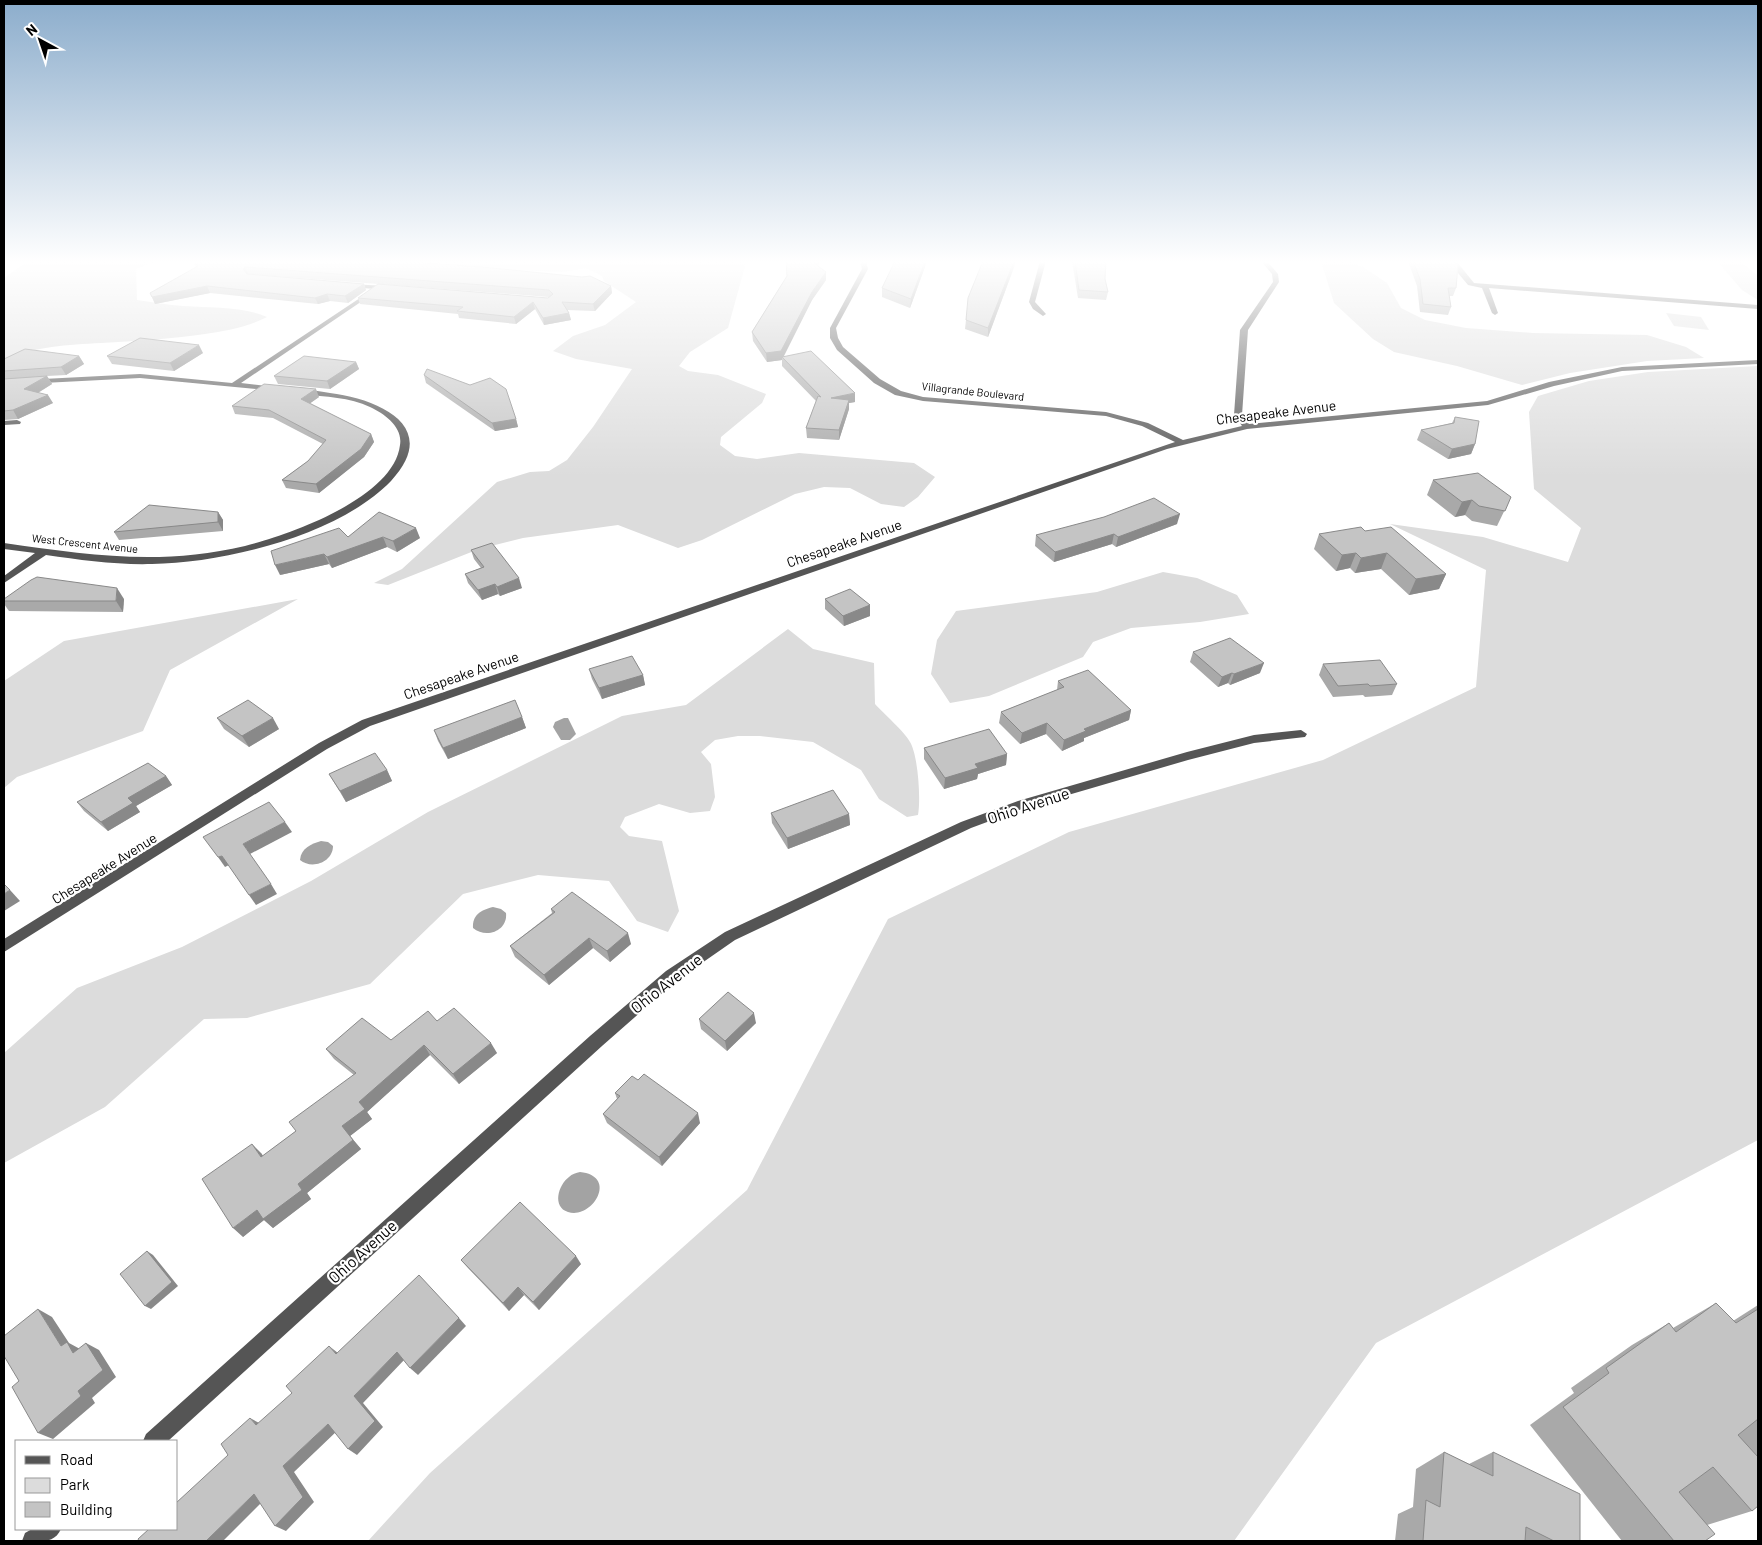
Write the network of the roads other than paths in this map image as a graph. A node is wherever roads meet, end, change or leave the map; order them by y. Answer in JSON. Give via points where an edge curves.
{"nodes":[{"id":1,"x":310,"y":333,"type":"edge"},
{"id":2,"x":834,"y":333,"type":"edge"},
{"id":3,"x":1244,"y":333,"type":"edge"},
{"id":4,"x":1758,"y":362,"type":"edge"},
{"id":5,"x":4,"y":383,"type":"edge"},
{"id":6,"x":233,"y":385,"type":"junction"},
{"id":7,"x":287,"y":391,"type":"edge"},
{"id":8,"x":296,"y":392,"type":"edge"},
{"id":9,"x":17,"y":422,"type":"dead end"},
{"id":10,"x":4,"y":423,"type":"edge"},
{"id":11,"x":1246,"y":427,"type":"junction"},
{"id":12,"x":1181,"y":442,"type":"junction"},
{"id":13,"x":4,"y":546,"type":"edge"},
{"id":14,"x":45,"y":551,"type":"junction"},
{"id":15,"x":4,"y":580,"type":"edge"},
{"id":16,"x":1301,"y":734,"type":"dead end"},
{"id":17,"x":4,"y":946,"type":"edge"},
{"id":18,"x":154,"y":1440,"type":"edge"},
{"id":19,"x":49,"y":1530,"type":"edge"},
{"id":20,"x":33,"y":1541,"type":"edge"}],
"edges":[{"from":1,"to":6,"type":"street"},
{"from":2,"to":12,"type":"street","name":"Villagrande Boulevard","via":[[840,348],[887,388],[923,399],[1131,418]]},
{"from":3,"to":11,"type":"street","via":[[1238,416]]},
{"from":4,"to":11,"type":"street","name":"Chesapeake Avenue","via":[[1622,369],[1473,405]]},
{"from":5,"to":6,"type":"street","via":[[125,376]]},
{"from":6,"to":7,"type":"street"},
{"from":8,"to":14,"type":"street","name":"West Crescent Avenue","via":[[353,399],[372,405],[395,419],[404,431],[403,458],[386,481],[361,501],[331,518],[284,537],[230,552],[186,559],[140,562]]},
{"from":9,"to":10,"type":"street"},
{"from":11,"to":12,"type":"street","name":"Chesapeake Avenue"},
{"from":12,"to":17,"type":"street","name":"Chesapeake Avenue","via":[[366,723],[323,746]]},
{"from":13,"to":14,"type":"street","name":"West Crescent Avenue"},
{"from":14,"to":15,"type":"street"},
{"from":16,"to":18,"type":"street","name":"Ohio Avenue","via":[[1254,739],[1023,804],[966,825],[730,936],[671,976],[596,1041]]},
{"from":19,"to":20,"type":"street"}]}
